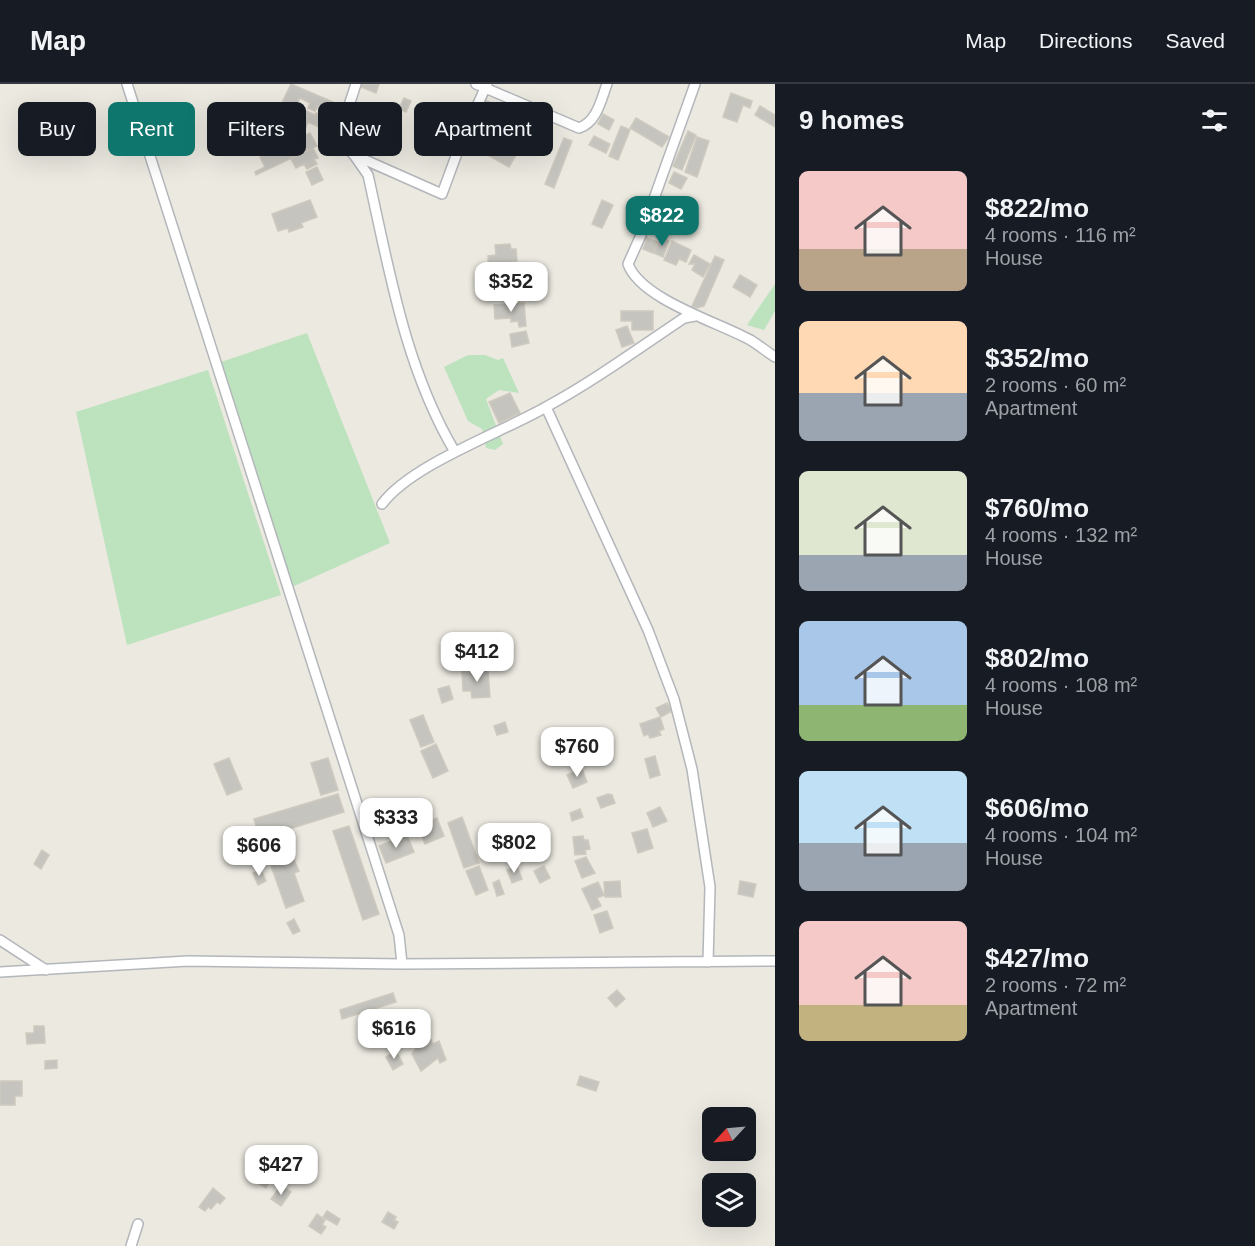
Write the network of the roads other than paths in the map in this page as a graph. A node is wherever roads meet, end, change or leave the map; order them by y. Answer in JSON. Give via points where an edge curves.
{"nodes":[{"id":1,"x":127,"y":84,"type":"edge"},
{"id":2,"x":356,"y":84,"type":"edge"},
{"id":3,"x":607,"y":84,"type":"edge"},
{"id":4,"x":695,"y":84,"type":"edge"},
{"id":5,"x":482,"y":85,"type":"edge"},
{"id":6,"x":350,"y":102,"type":"edge"},
{"id":7,"x":355,"y":156,"type":"edge"},
{"id":8,"x":356,"y":156,"type":"edge"},
{"id":9,"x":695,"y":316,"type":"junction"},
{"id":10,"x":775,"y":357,"type":"edge"},
{"id":11,"x":546,"y":407,"type":"junction"},
{"id":12,"x":455,"y":452,"type":"junction"},
{"id":13,"x":382,"y":504,"type":"dead end"},
{"id":14,"x":0,"y":940,"type":"edge"},
{"id":15,"x":775,"y":961,"type":"edge"},
{"id":16,"x":708,"y":962,"type":"junction"},
{"id":17,"x":402,"y":964,"type":"junction"},
{"id":18,"x":46,"y":970,"type":"junction"},
{"id":19,"x":0,"y":972,"type":"edge"},
{"id":20,"x":138,"y":1224,"type":"dead end"},
{"id":21,"x":131,"y":1246,"type":"edge"}],
"edges":[{"from":1,"to":17,"type":"street","via":[[399,935]]},
{"from":2,"to":6,"type":"street"},
{"from":3,"to":5,"type":"street","via":[[591,121],[579,128]]},
{"from":4,"to":9,"type":"street","via":[[627,264],[631,273],[671,304]]},
{"from":5,"to":8,"type":"street","via":[[442,194]]},
{"from":7,"to":12,"type":"street","via":[[368,175],[404,334]]},
{"from":9,"to":10,"type":"street","via":[[752,341]]},
{"from":9,"to":11,"type":"street","via":[[684,318]]},
{"from":11,"to":12,"type":"street"},
{"from":11,"to":16,"type":"street","via":[[648,630],[674,699],[692,769],[710,887]]},
{"from":12,"to":13,"type":"street","via":[[390,493]]},
{"from":14,"to":18,"type":"street"},
{"from":15,"to":16,"type":"street"},
{"from":16,"to":17,"type":"street"},
{"from":17,"to":18,"type":"street","via":[[188,962]]},
{"from":18,"to":19,"type":"street"},
{"from":20,"to":21,"type":"street"}]}
